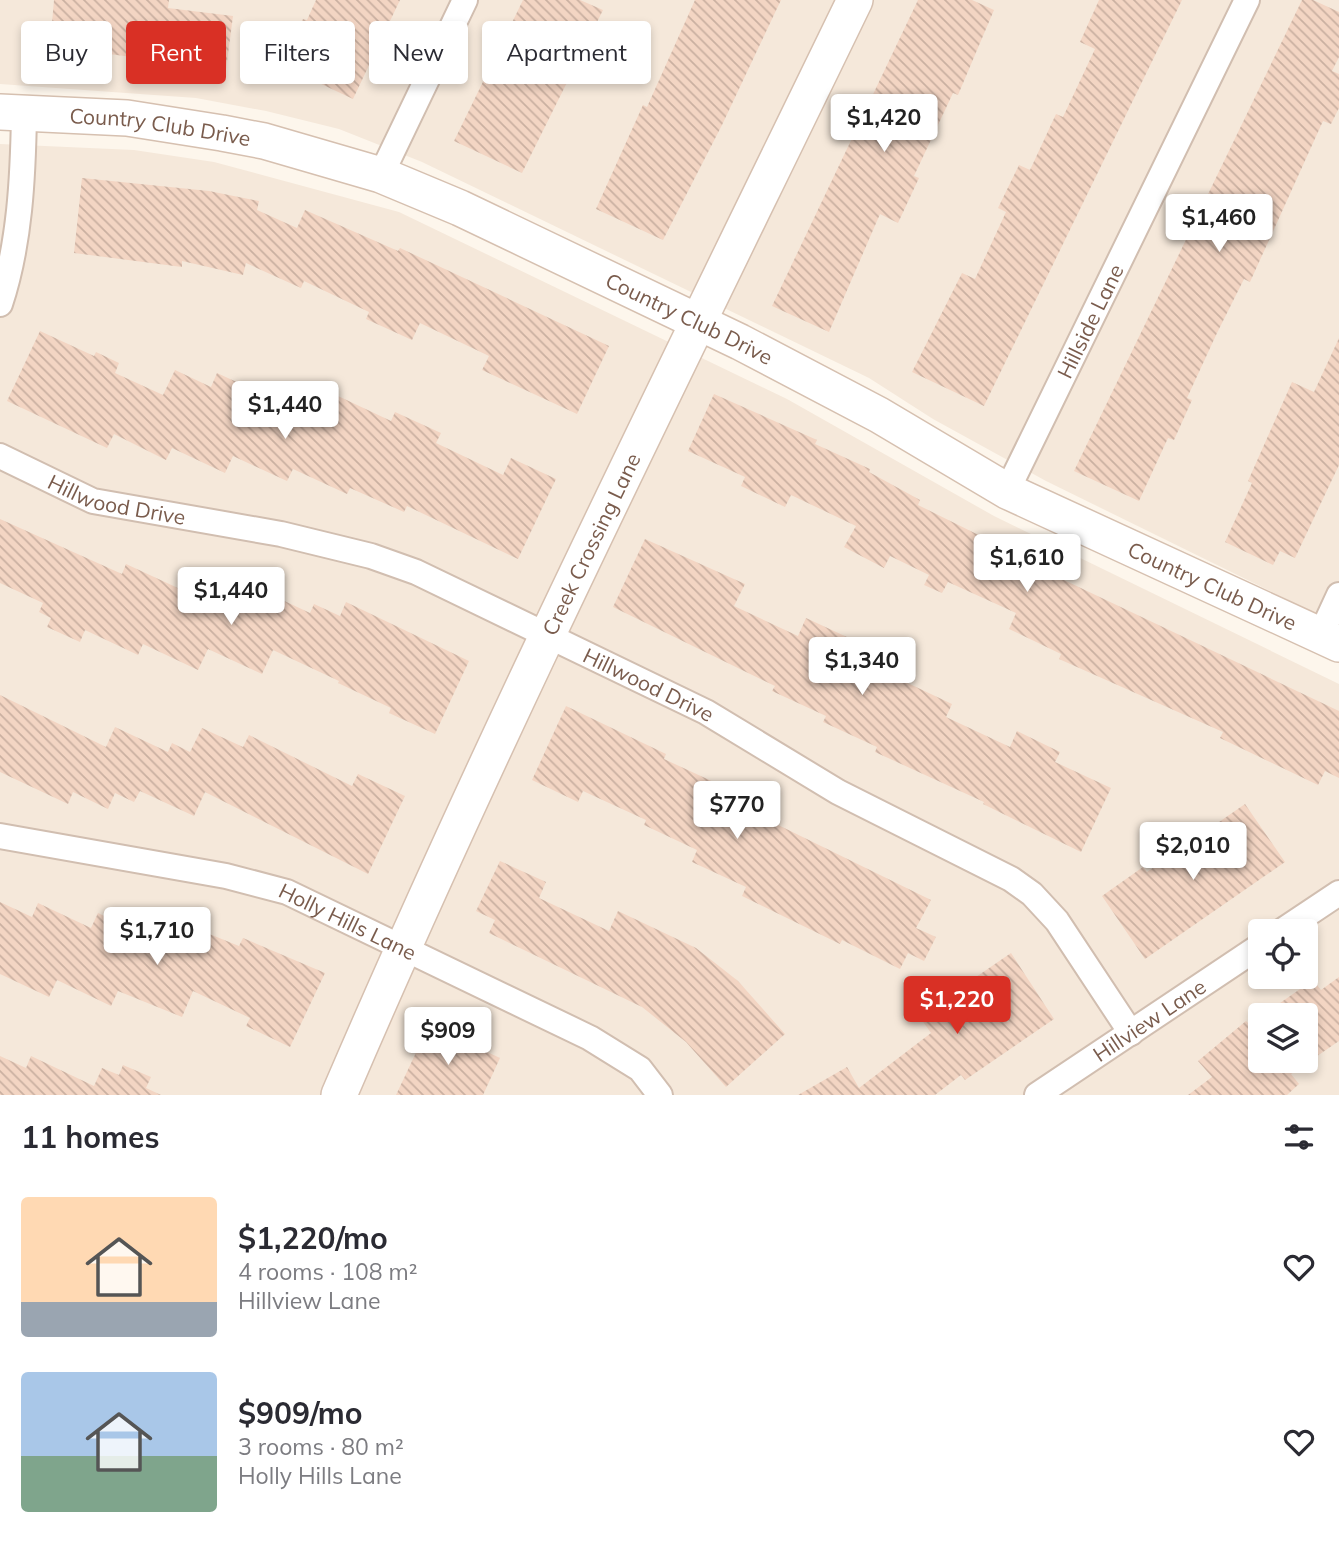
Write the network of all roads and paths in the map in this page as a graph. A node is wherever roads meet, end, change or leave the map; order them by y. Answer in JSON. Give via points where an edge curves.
{"nodes":[{"id":1,"x":465,"y":0,"type":"edge"},
{"id":2,"x":855,"y":0,"type":"edge"},
{"id":3,"x":1247,"y":0,"type":"edge"},
{"id":4,"x":12,"y":113,"type":"edge"},
{"id":5,"x":381,"y":175,"type":"junction"},
{"id":6,"x":0,"y":304,"type":"edge"},
{"id":7,"x":698,"y":324,"type":"junction"},
{"id":8,"x":0,"y":456,"type":"edge"},
{"id":9,"x":1007,"y":491,"type":"junction"},
{"id":10,"x":1339,"y":596,"type":"edge"},
{"id":11,"x":547,"y":636,"type":"junction"},
{"id":12,"x":1330,"y":639,"type":"edge"},
{"id":13,"x":0,"y":836,"type":"edge"},
{"id":14,"x":1339,"y":893,"type":"edge"},
{"id":15,"x":1300,"y":919,"type":"edge"},
{"id":16,"x":402,"y":948,"type":"junction"},
{"id":17,"x":1248,"y":954,"type":"edge"},
{"id":18,"x":1131,"y":1033,"type":"junction"},
{"id":19,"x":339,"y":1095,"type":"edge"},
{"id":20,"x":660,"y":1095,"type":"edge"},
{"id":21,"x":1037,"y":1095,"type":"edge"}],
"edges":[{"from":1,"to":5,"type":"street"},
{"from":2,"to":7,"type":"street","name":"Creek Crossing Lane"},
{"from":3,"to":9,"type":"street","name":"Hillside Lane"},
{"from":4,"to":5,"type":"street","name":"Country Club Drive","via":[[127,118],[222,133]]},
{"from":4,"to":6,"type":"street","via":[[20,188],[12,257]]},
{"from":5,"to":7,"type":"street","name":"Country Club Drive","via":[[460,208]]},
{"from":7,"to":9,"type":"street","name":"Country Club Drive","via":[[880,415]]},
{"from":7,"to":11,"type":"street","name":"Creek Crossing Lane"},
{"from":8,"to":11,"type":"street","name":"Hillwood Drive","via":[[93,502],[281,534],[371,556],[416,572]]},
{"from":9,"to":12,"type":"street","name":"Country Club Drive"},
{"from":10,"to":12,"type":"street"},
{"from":11,"to":16,"type":"street","name":"Creek Crossing Lane"},
{"from":11,"to":18,"type":"street","name":"Hillwood Drive","via":[[706,712],[838,792],[1011,879],[1057,921]]},
{"from":13,"to":16,"type":"street","name":"Holly Hills Lane","via":[[226,876],[287,892]]},
{"from":14,"to":15,"type":"street"},
{"from":16,"to":19,"type":"street","name":"Creek Crossing Lane"},
{"from":16,"to":20,"type":"street","name":"Holly Hills Lane","via":[[614,1051],[640,1069]]},
{"from":17,"to":18,"type":"street","name":"Hillview Lane"},
{"from":18,"to":21,"type":"street","name":"Hillview Lane"}]}
